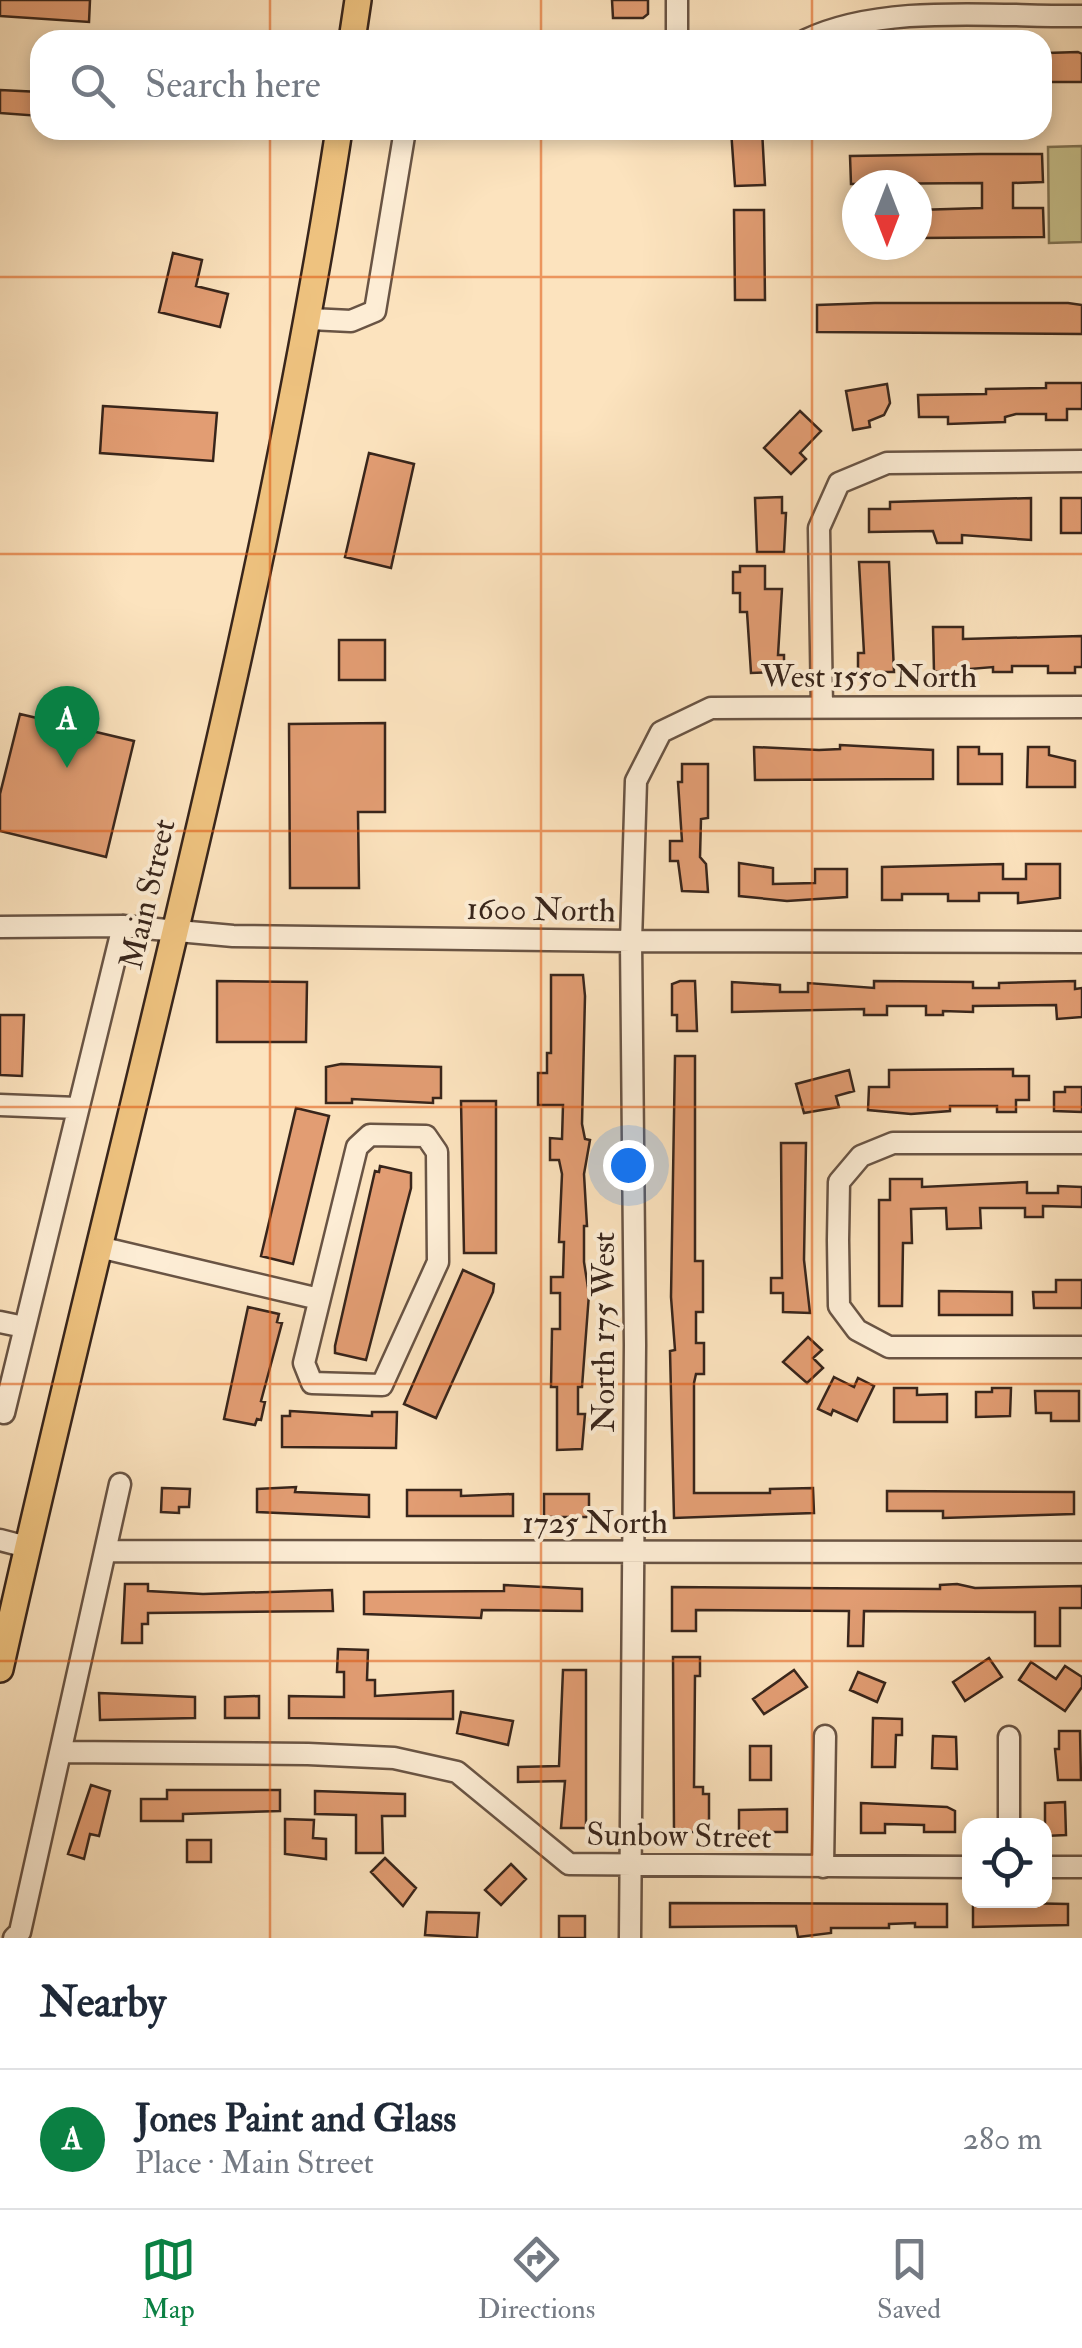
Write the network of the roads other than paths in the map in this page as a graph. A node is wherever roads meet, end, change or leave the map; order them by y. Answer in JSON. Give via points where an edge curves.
{"nodes":[{"id":1,"x":358,"y":0,"type":"edge"},
{"id":2,"x":677,"y":0,"type":"edge"},
{"id":3,"x":926,"y":9,"type":"edge"},
{"id":4,"x":1082,"y":16,"type":"edge"},
{"id":5,"x":354,"y":30,"type":"edge"},
{"id":6,"x":678,"y":30,"type":"edge"},
{"id":7,"x":827,"y":30,"type":"edge"},
{"id":8,"x":337,"y":140,"type":"edge"},
{"id":9,"x":404,"y":140,"type":"edge"},
{"id":10,"x":310,"y":319,"type":"junction"},
{"id":11,"x":1082,"y":461,"type":"edge"},
{"id":12,"x":822,"y":706,"type":"junction"},
{"id":13,"x":1082,"y":707,"type":"edge"},
{"id":14,"x":661,"y":732,"type":"joint"},
{"id":15,"x":124,"y":926,"type":"junction"},
{"id":16,"x":0,"y":927,"type":"edge"},
{"id":17,"x":173,"y":932,"type":"junction"},
{"id":18,"x":632,"y":941,"type":"junction"},
{"id":19,"x":1082,"y":942,"type":"edge"},
{"id":20,"x":0,"y":1105,"type":"edge"},
{"id":21,"x":77,"y":1108,"type":"junction"},
{"id":22,"x":1082,"y":1143,"type":"edge"},
{"id":23,"x":99,"y":1247,"type":"junction"},
{"id":24,"x":319,"y":1299,"type":"junction"},
{"id":25,"x":0,"y":1322,"type":"edge"},
{"id":26,"x":24,"y":1327,"type":"junction"},
{"id":27,"x":1082,"y":1348,"type":"edge"},
{"id":28,"x":4,"y":1413,"type":"dead end"},
{"id":29,"x":120,"y":1484,"type":"dead end"},
{"id":30,"x":0,"y":1540,"type":"edge"},
{"id":31,"x":27,"y":1547,"type":"junction"},
{"id":32,"x":108,"y":1551,"type":"junction"},
{"id":33,"x":1082,"y":1552,"type":"edge"},
{"id":34,"x":633,"y":1553,"type":"junction"},
{"id":35,"x":0,"y":1670,"type":"edge"},
{"id":36,"x":825,"y":1736,"type":"dead end"},
{"id":37,"x":1010,"y":1737,"type":"dead end"},
{"id":38,"x":62,"y":1752,"type":"junction"},
{"id":39,"x":1009,"y":1818,"type":"edge"},
{"id":40,"x":823,"y":1867,"type":"junction"},
{"id":41,"x":962,"y":1867,"type":"edge"},
{"id":42,"x":1052,"y":1867,"type":"edge"},
{"id":43,"x":1082,"y":1867,"type":"edge"},
{"id":44,"x":630,"y":1868,"type":"junction"},
{"id":45,"x":14,"y":1938,"type":"edge"},
{"id":46,"x":630,"y":1938,"type":"edge"}],
"edges":[{"from":1,"to":5,"type":"main road"},
{"from":2,"to":6,"type":"street"},
{"from":3,"to":4,"type":"street"},
{"from":3,"to":7,"type":"street"},
{"from":8,"to":10,"type":"main road","name":"Main Street"},
{"from":9,"to":10,"type":"street","via":[[375,312],[352,321]]},
{"from":10,"to":17,"type":"main road","name":"Main Street","via":[[260,569]]},
{"from":11,"to":12,"type":"street","via":[[887,463],[839,483],[819,528]]},
{"from":12,"to":13,"type":"street","name":"West 1550 North"},
{"from":12,"to":14,"type":"street","name":"West 1550 North","via":[[711,708]]},
{"from":14,"to":18,"type":"street","name":"North 175 West","via":[[636,781]]},
{"from":15,"to":16,"type":"street","name":"1600 North"},
{"from":15,"to":17,"type":"street","name":"1600 North"},
{"from":15,"to":21,"type":"street"},
{"from":17,"to":18,"type":"street","name":"1600 North"},
{"from":17,"to":23,"type":"main road","name":"Main Street"},
{"from":18,"to":19,"type":"street","name":"1600 North"},
{"from":18,"to":34,"type":"street","name":"North 175 West"},
{"from":20,"to":21,"type":"street"},
{"from":21,"to":26,"type":"street"},
{"from":22,"to":27,"type":"street","via":[[893,1143],[861,1156],[839,1182],[838,1240],[839,1306],[857,1330],[889,1347]]},
{"from":23,"to":24,"type":"street"},
{"from":23,"to":31,"type":"main road","name":"Main Street"},
{"from":24,"to":24,"type":"street","via":[[304,1363],[312,1384],[382,1384],[438,1262],[437,1152],[426,1136],[370,1135],[357,1147]]},
{"from":25,"to":26,"type":"street"},
{"from":26,"to":28,"type":"street"},
{"from":29,"to":32,"type":"street"},
{"from":30,"to":31,"type":"street"},
{"from":31,"to":35,"type":"main road","name":"Main Street"},
{"from":32,"to":34,"type":"street","name":"1725 North"},
{"from":32,"to":38,"type":"street"},
{"from":33,"to":34,"type":"street","name":"1725 North"},
{"from":34,"to":44,"type":"street","name":"North 175 West"},
{"from":36,"to":40,"type":"street"},
{"from":37,"to":39,"type":"street"},
{"from":38,"to":44,"type":"street","name":"Sunbow Street","via":[[394,1758],[457,1772],[569,1864]]},
{"from":38,"to":45,"type":"street"},
{"from":40,"to":41,"type":"street","name":"Sunbow Street"},
{"from":40,"to":44,"type":"street","name":"Sunbow Street"},
{"from":42,"to":43,"type":"street"},
{"from":44,"to":46,"type":"street","name":"North 175 West"}]}
